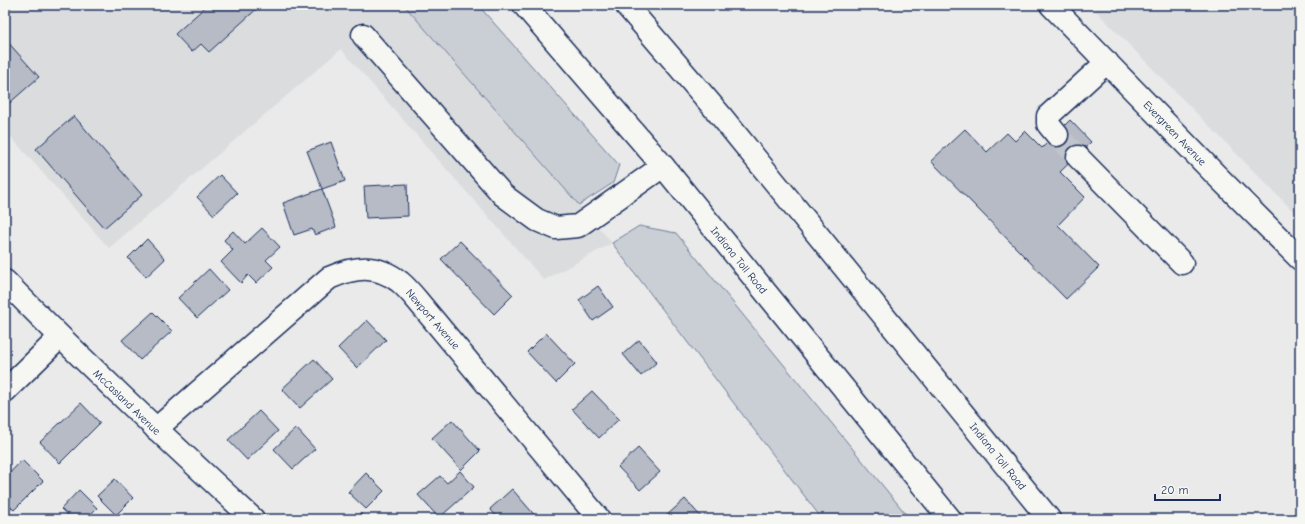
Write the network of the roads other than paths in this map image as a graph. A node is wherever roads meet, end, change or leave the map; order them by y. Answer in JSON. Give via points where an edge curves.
{"nodes":[{"id":1,"x":524,"y":5,"type":"edge"},
{"id":2,"x":626,"y":5,"type":"edge"},
{"id":3,"x":1051,"y":5,"type":"edge"},
{"id":4,"x":363,"y":35,"type":"dead end"},
{"id":5,"x":1106,"y":62,"type":"junction"},
{"id":6,"x":1057,"y":135,"type":"tunnel mouth"},
{"id":7,"x":1078,"y":157,"type":"tunnel mouth"},
{"id":8,"x":663,"y":166,"type":"junction"},
{"id":9,"x":1300,"y":259,"type":"edge"},
{"id":10,"x":1182,"y":264,"type":"dead end"},
{"id":11,"x":5,"y":281,"type":"edge"},
{"id":12,"x":60,"y":337,"type":"junction"},
{"id":13,"x":5,"y":391,"type":"edge"},
{"id":14,"x":156,"y":429,"type":"junction"},
{"id":15,"x":253,"y":519,"type":"edge"},
{"id":16,"x":599,"y":519,"type":"edge"},
{"id":17,"x":950,"y":519,"type":"edge"},
{"id":18,"x":1049,"y":519,"type":"edge"}],
"edges":[{"from":1,"to":8,"type":"main road","name":"Indiana Toll Road"},
{"from":2,"to":18,"type":"main road","name":"Indiana Toll Road","via":[[721,116]]},
{"from":3,"to":5,"type":"main road","name":"Evergreen Avenue"},
{"from":4,"to":8,"type":"main road","via":[[503,195],[537,220],[556,228],[578,226]]},
{"from":5,"to":6,"type":"main road","via":[[1048,116],[1048,124]]},
{"from":5,"to":9,"type":"main road","name":"Evergreen Avenue"},
{"from":7,"to":10,"type":"main road"},
{"from":8,"to":17,"type":"main road","name":"Indiana Toll Road"},
{"from":11,"to":12,"type":"main road","name":"McCasland Avenue"},
{"from":12,"to":13,"type":"main road"},
{"from":12,"to":14,"type":"main road","name":"McCasland Avenue"},
{"from":14,"to":15,"type":"main road","name":"McCasland Avenue"},
{"from":14,"to":16,"type":"main road","name":"Newport Avenue","via":[[329,278],[344,271],[362,268],[380,270],[399,282],[417,300]]}]}
